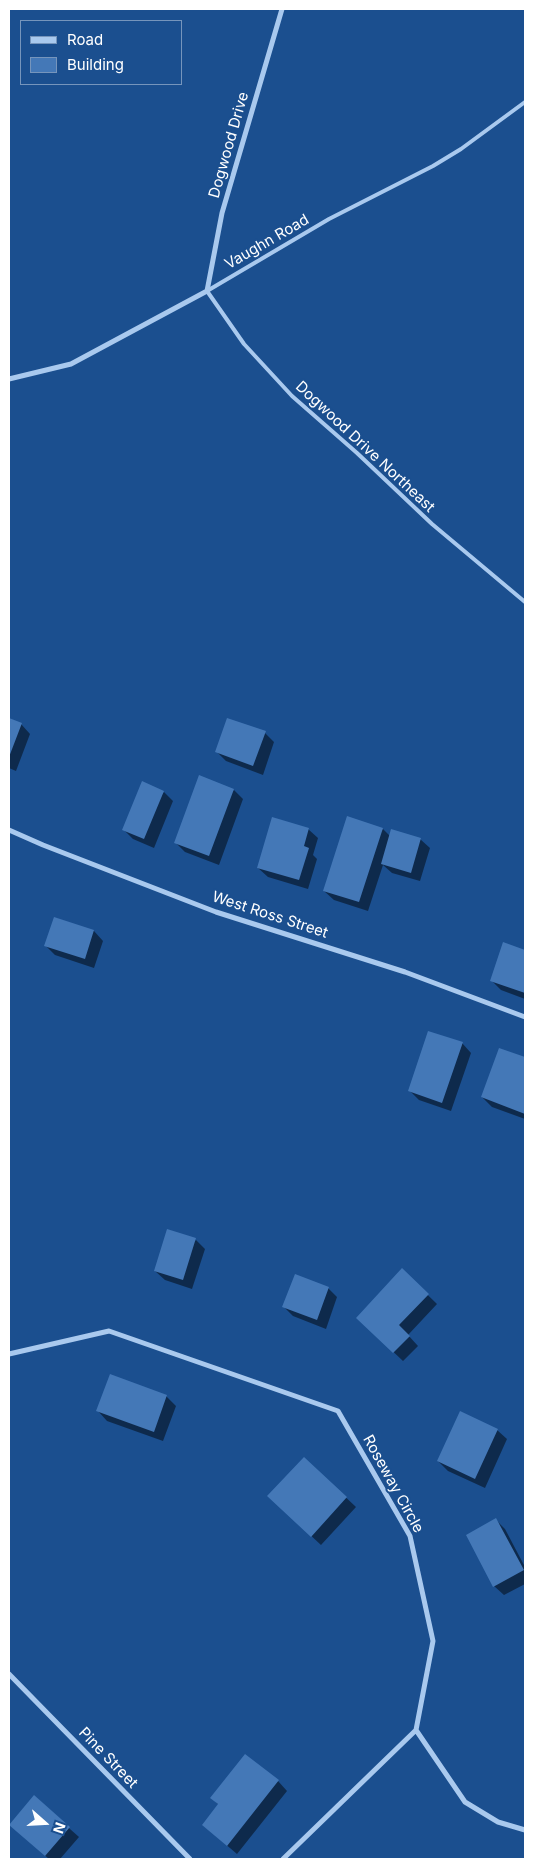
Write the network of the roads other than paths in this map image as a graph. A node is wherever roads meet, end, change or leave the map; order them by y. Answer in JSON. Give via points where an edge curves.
{"nodes":[{"id":1,"x":282,"y":9,"type":"edge"},
{"id":2,"x":525,"y":102,"type":"edge"},
{"id":3,"x":207,"y":291,"type":"junction"},
{"id":4,"x":9,"y":379,"type":"edge"},
{"id":5,"x":525,"y":602,"type":"edge"},
{"id":6,"x":9,"y":830,"type":"edge"},
{"id":7,"x":525,"y":1017,"type":"edge"},
{"id":8,"x":9,"y":1354,"type":"edge"},
{"id":9,"x":9,"y":1674,"type":"edge"},
{"id":10,"x":416,"y":1730,"type":"junction"},
{"id":11,"x":525,"y":1830,"type":"edge"},
{"id":12,"x":190,"y":1859,"type":"edge"},
{"id":13,"x":284,"y":1859,"type":"edge"}],
"edges":[{"from":1,"to":3,"type":"street","name":"Dogwood Drive","via":[[222,213]]},
{"from":2,"to":3,"type":"lane","name":"Vaughn Road","via":[[433,166],[330,220]]},
{"from":3,"to":4,"type":"street","name":"Vaughn Road","via":[[71,364]]},
{"from":3,"to":5,"type":"lane","name":"Dogwood Drive Northeast","via":[[244,344],[292,396],[432,524]]},
{"from":6,"to":7,"type":"street","name":"West Ross Street","via":[[216,912],[405,972]]},
{"from":8,"to":10,"type":"street","name":"Roseway Circle","via":[[109,1331],[338,1411],[410,1536],[433,1641]]},
{"from":9,"to":12,"type":"street","name":"Pine Street"},
{"from":10,"to":11,"type":"street","via":[[465,1802],[498,1822]]},
{"from":10,"to":13,"type":"street"}]}
